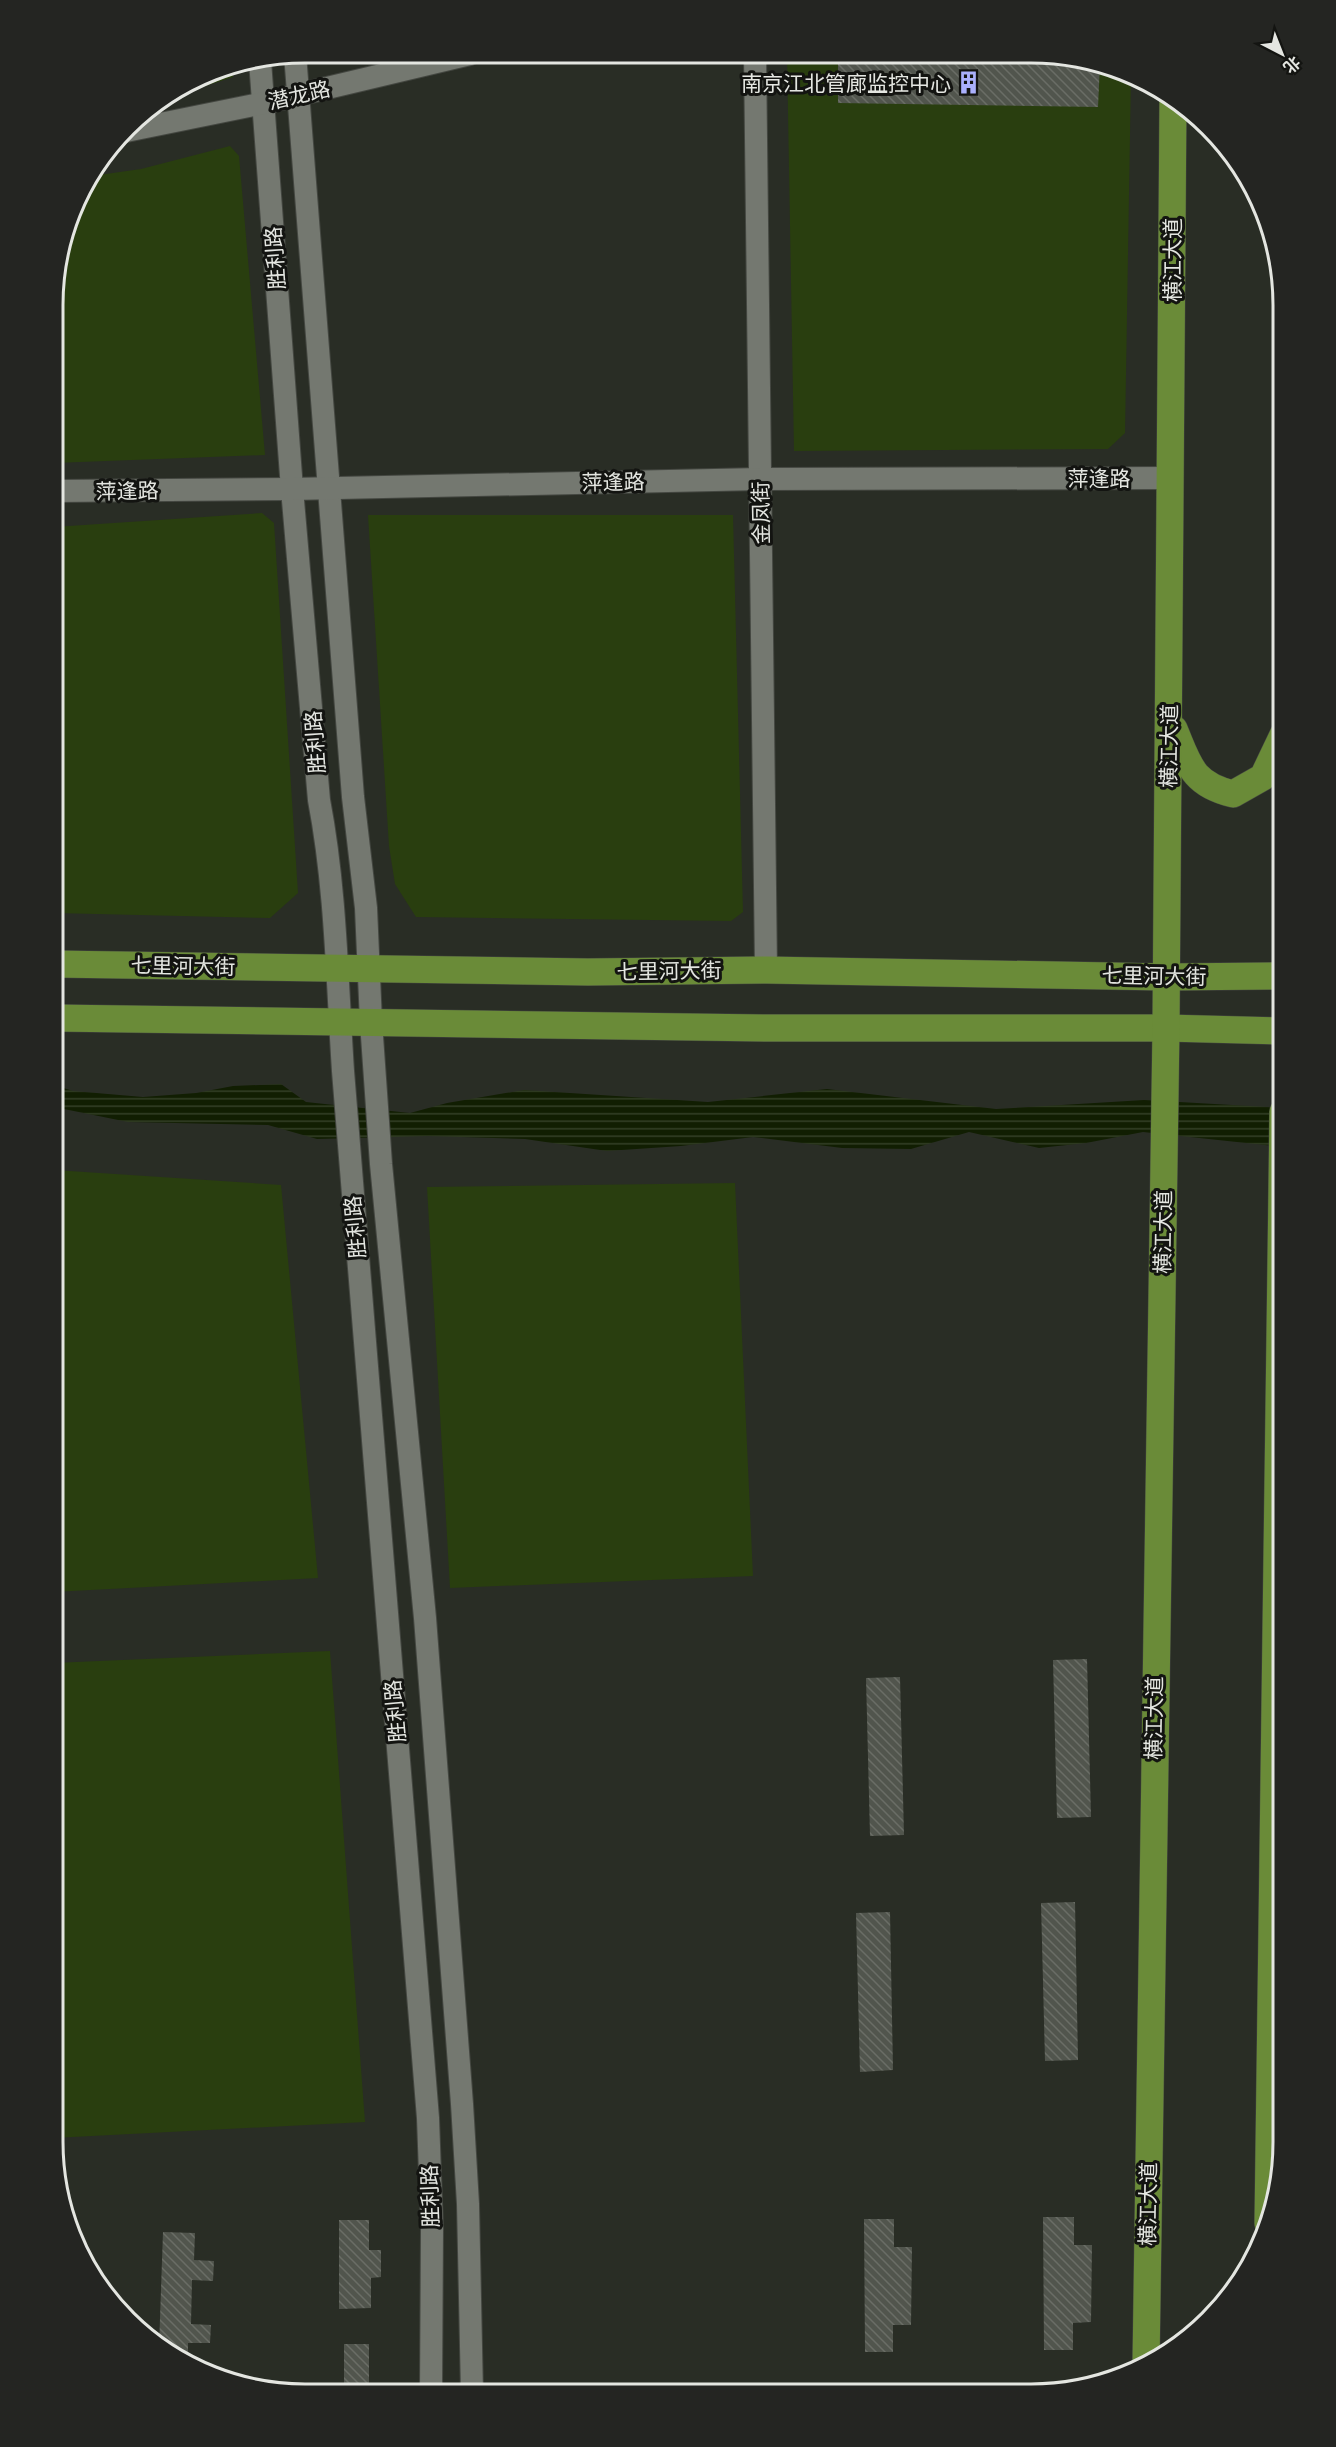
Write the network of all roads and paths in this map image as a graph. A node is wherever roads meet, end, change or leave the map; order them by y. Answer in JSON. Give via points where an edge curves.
{"nodes":[{"id":1,"x":432,"y":63,"type":"edge"},
{"id":2,"x":755,"y":63,"type":"edge"},
{"id":3,"x":296,"y":64,"type":"edge"},
{"id":4,"x":261,"y":67,"type":"edge"},
{"id":5,"x":299,"y":95,"type":"junction"},
{"id":6,"x":264,"y":103,"type":"junction"},
{"id":7,"x":1173,"y":110,"type":"edge"},
{"id":8,"x":140,"y":128,"type":"edge"},
{"id":9,"x":313,"y":266,"type":"junction"},
{"id":10,"x":276,"y":270,"type":"junction"},
{"id":11,"x":1171,"y":478,"type":"junction"},
{"id":12,"x":760,"y":479,"type":"junction"},
{"id":13,"x":292,"y":489,"type":"junction"},
{"id":14,"x":329,"y":489,"type":"junction"},
{"id":15,"x":63,"y":491,"type":"edge"},
{"id":16,"x":1169,"y":717,"type":"junction"},
{"id":17,"x":1273,"y":756,"type":"edge"},
{"id":18,"x":354,"y":797,"type":"junction"},
{"id":19,"x":319,"y":800,"type":"junction"},
{"id":20,"x":63,"y":964,"type":"edge"},
{"id":21,"x":370,"y":968,"type":"junction"},
{"id":22,"x":337,"y":969,"type":"junction"},
{"id":23,"x":766,"y":970,"type":"junction"},
{"id":24,"x":1273,"y":976,"type":"edge"},
{"id":25,"x":1166,"y":977,"type":"junction"},
{"id":26,"x":63,"y":1018,"type":"edge"},
{"id":27,"x":340,"y":1022,"type":"junction"},
{"id":28,"x":371,"y":1022,"type":"junction"},
{"id":29,"x":1166,"y":1028,"type":"junction"},
{"id":30,"x":1273,"y":1031,"type":"edge"},
{"id":31,"x":1146,"y":2355,"type":"edge"},
{"id":32,"x":431,"y":2384,"type":"edge"},
{"id":33,"x":472,"y":2384,"type":"edge"}],
"edges":[{"from":1,"to":5,"type":"street","name":"潜龙路"},
{"from":2,"to":12,"type":"street","name":"金凤街"},
{"from":3,"to":5,"type":"street","name":"胜利路"},
{"from":4,"to":6,"type":"street","name":"胜利路"},
{"from":5,"to":6,"type":"street","name":"潜龙路"},
{"from":5,"to":9,"type":"street","name":"胜利路"},
{"from":6,"to":8,"type":"street","name":"潜龙路"},
{"from":6,"to":10,"type":"street","name":"胜利路"},
{"from":7,"to":11,"type":"main road","name":"横江大道"},
{"from":9,"to":10,"type":"street","via":[[293,252]]},
{"from":9,"to":14,"type":"street","name":"胜利路"},
{"from":10,"to":13,"type":"street","name":"胜利路"},
{"from":11,"to":12,"type":"street","name":"萍逢路"},
{"from":11,"to":16,"type":"main road","name":"横江大道"},
{"from":12,"to":14,"type":"street","name":"萍逢路"},
{"from":12,"to":23,"type":"street","name":"金凤街"},
{"from":13,"to":14,"type":"street","name":"萍逢路"},
{"from":13,"to":15,"type":"street","name":"萍逢路"},
{"from":13,"to":19,"type":"street","name":"胜利路"},
{"from":14,"to":18,"type":"street","name":"胜利路"},
{"from":16,"to":17,"type":"main road","via":[[1190,767],[1212,789],[1233,794],[1263,777]]},
{"from":16,"to":25,"type":"main road","name":"横江大道"},
{"from":18,"to":19,"type":"street","via":[[335,810],[327,809]]},
{"from":18,"to":21,"type":"street","name":"胜利路"},
{"from":19,"to":22,"type":"street","name":"胜利路"},
{"from":20,"to":22,"type":"main road","name":"七里河大街"},
{"from":21,"to":22,"type":"main road","name":"七里河大街"},
{"from":21,"to":23,"type":"main road","name":"七里河大街"},
{"from":21,"to":28,"type":"street","name":"胜利路"},
{"from":22,"to":27,"type":"street","name":"胜利路"},
{"from":23,"to":25,"type":"main road","name":"七里河大街"},
{"from":24,"to":25,"type":"main road","name":"七里河大街"},
{"from":25,"to":29,"type":"main road","name":"横江大道"},
{"from":26,"to":27,"type":"main road"},
{"from":27,"to":28,"type":"main road"},
{"from":27,"to":32,"type":"street","name":"胜利路","via":[[428,2118]]},
{"from":28,"to":29,"type":"main road","via":[[766,1028]]},
{"from":28,"to":33,"type":"street","name":"胜利路","via":[[425,1618],[462,2104]]},
{"from":29,"to":30,"type":"main road"},
{"from":29,"to":31,"type":"main road","name":"横江大道"}]}
